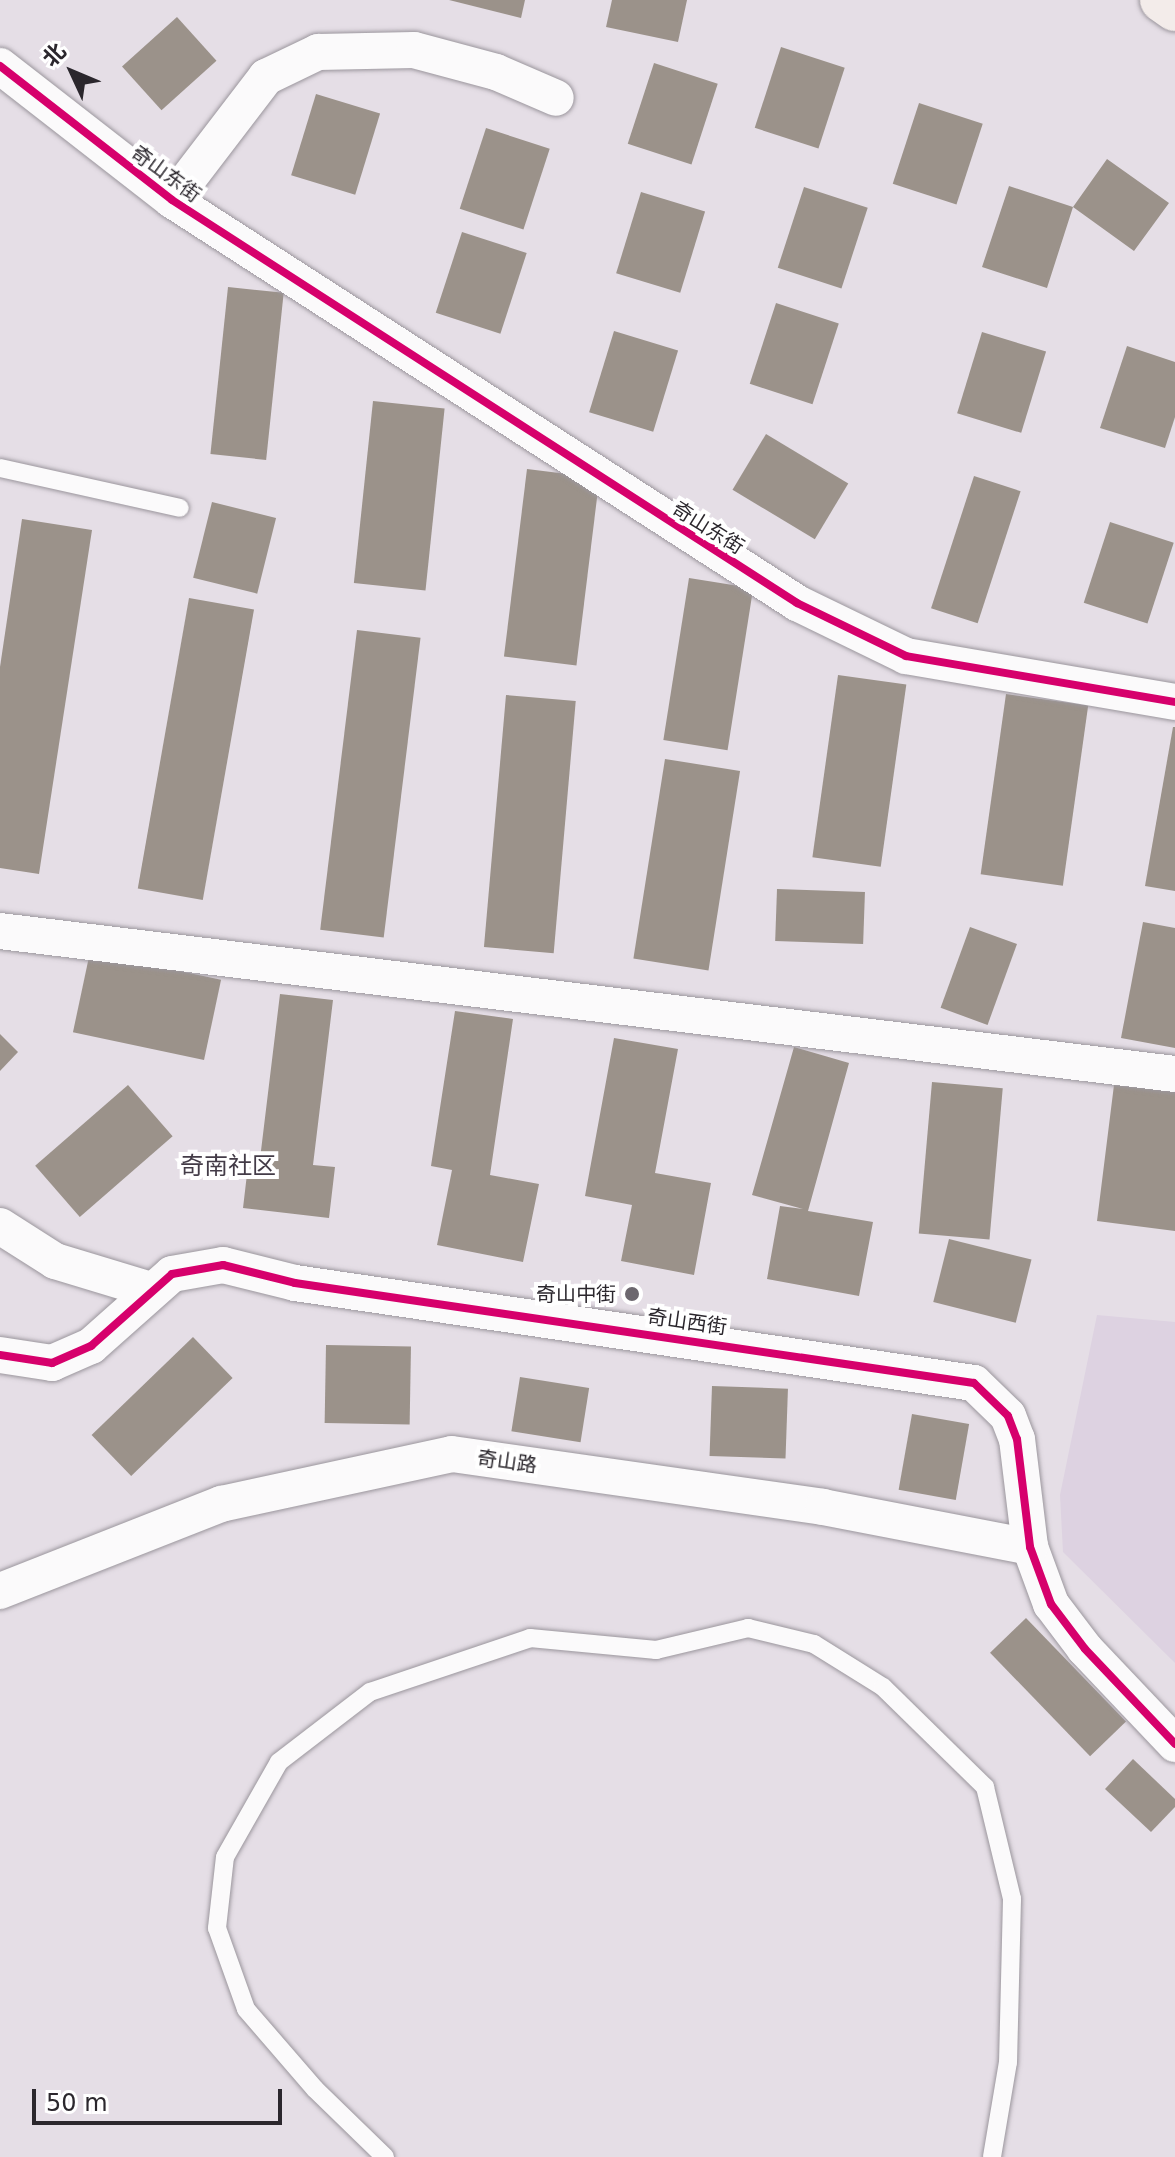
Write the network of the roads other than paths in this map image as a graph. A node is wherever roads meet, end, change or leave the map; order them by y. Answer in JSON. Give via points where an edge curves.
{"nodes":[{"id":1,"x":1162,"y":0,"type":"edge"},
{"id":2,"x":1175,"y":9,"type":"edge"},
{"id":3,"x":0,"y":66,"type":"edge"},
{"id":4,"x":556,"y":98,"type":"dead end"},
{"id":5,"x":172,"y":200,"type":"junction"},
{"id":6,"x":0,"y":468,"type":"edge"},
{"id":7,"x":180,"y":508,"type":"dead end"},
{"id":8,"x":1175,"y":702,"type":"edge"},
{"id":9,"x":0,"y":931,"type":"edge"},
{"id":10,"x":1175,"y":1074,"type":"edge"},
{"id":11,"x":0,"y":1226,"type":"edge"},
{"id":12,"x":151,"y":1290,"type":"junction"},
{"id":13,"x":0,"y":1355,"type":"edge"},
{"id":14,"x":1030,"y":1547,"type":"junction"},
{"id":15,"x":0,"y":1591,"type":"edge"},
{"id":16,"x":1175,"y":1744,"type":"edge"},
{"id":17,"x":385,"y":2157,"type":"edge"},
{"id":18,"x":992,"y":2157,"type":"edge"}],
"edges":[{"from":1,"to":2,"type":"main road"},
{"from":3,"to":5,"type":"street","name":"奇山东街"},
{"from":4,"to":5,"type":"street","via":[[496,72],[414,50],[318,52],[266,77]]},
{"from":5,"to":8,"type":"street","name":"奇山东街","via":[[797,603],[906,656]]},
{"from":6,"to":7,"type":"lane"},
{"from":9,"to":10,"type":"street"},
{"from":11,"to":12,"type":"street","via":[[55,1261]]},
{"from":12,"to":13,"type":"street","name":"奇山西街","via":[[91,1346],[52,1363]]},
{"from":12,"to":14,"type":"street","name":"奇山西街","via":[[172,1274],[223,1265],[295,1283],[974,1383],[1008,1416],[1017,1439]]},
{"from":14,"to":15,"type":"street","name":"奇山路","via":[[823,1507],[452,1454],[221,1504]]},
{"from":14,"to":16,"type":"street","name":"奇山西街","via":[[1051,1604],[1085,1649]]},
{"from":17,"to":18,"type":"lane","via":[[315,2089],[246,2009],[217,1928],[225,1857],[279,1762],[370,1692],[530,1638],[656,1650],[748,1628],[814,1644],[883,1687],[985,1787],[1012,1899],[1008,2062]]}]}
